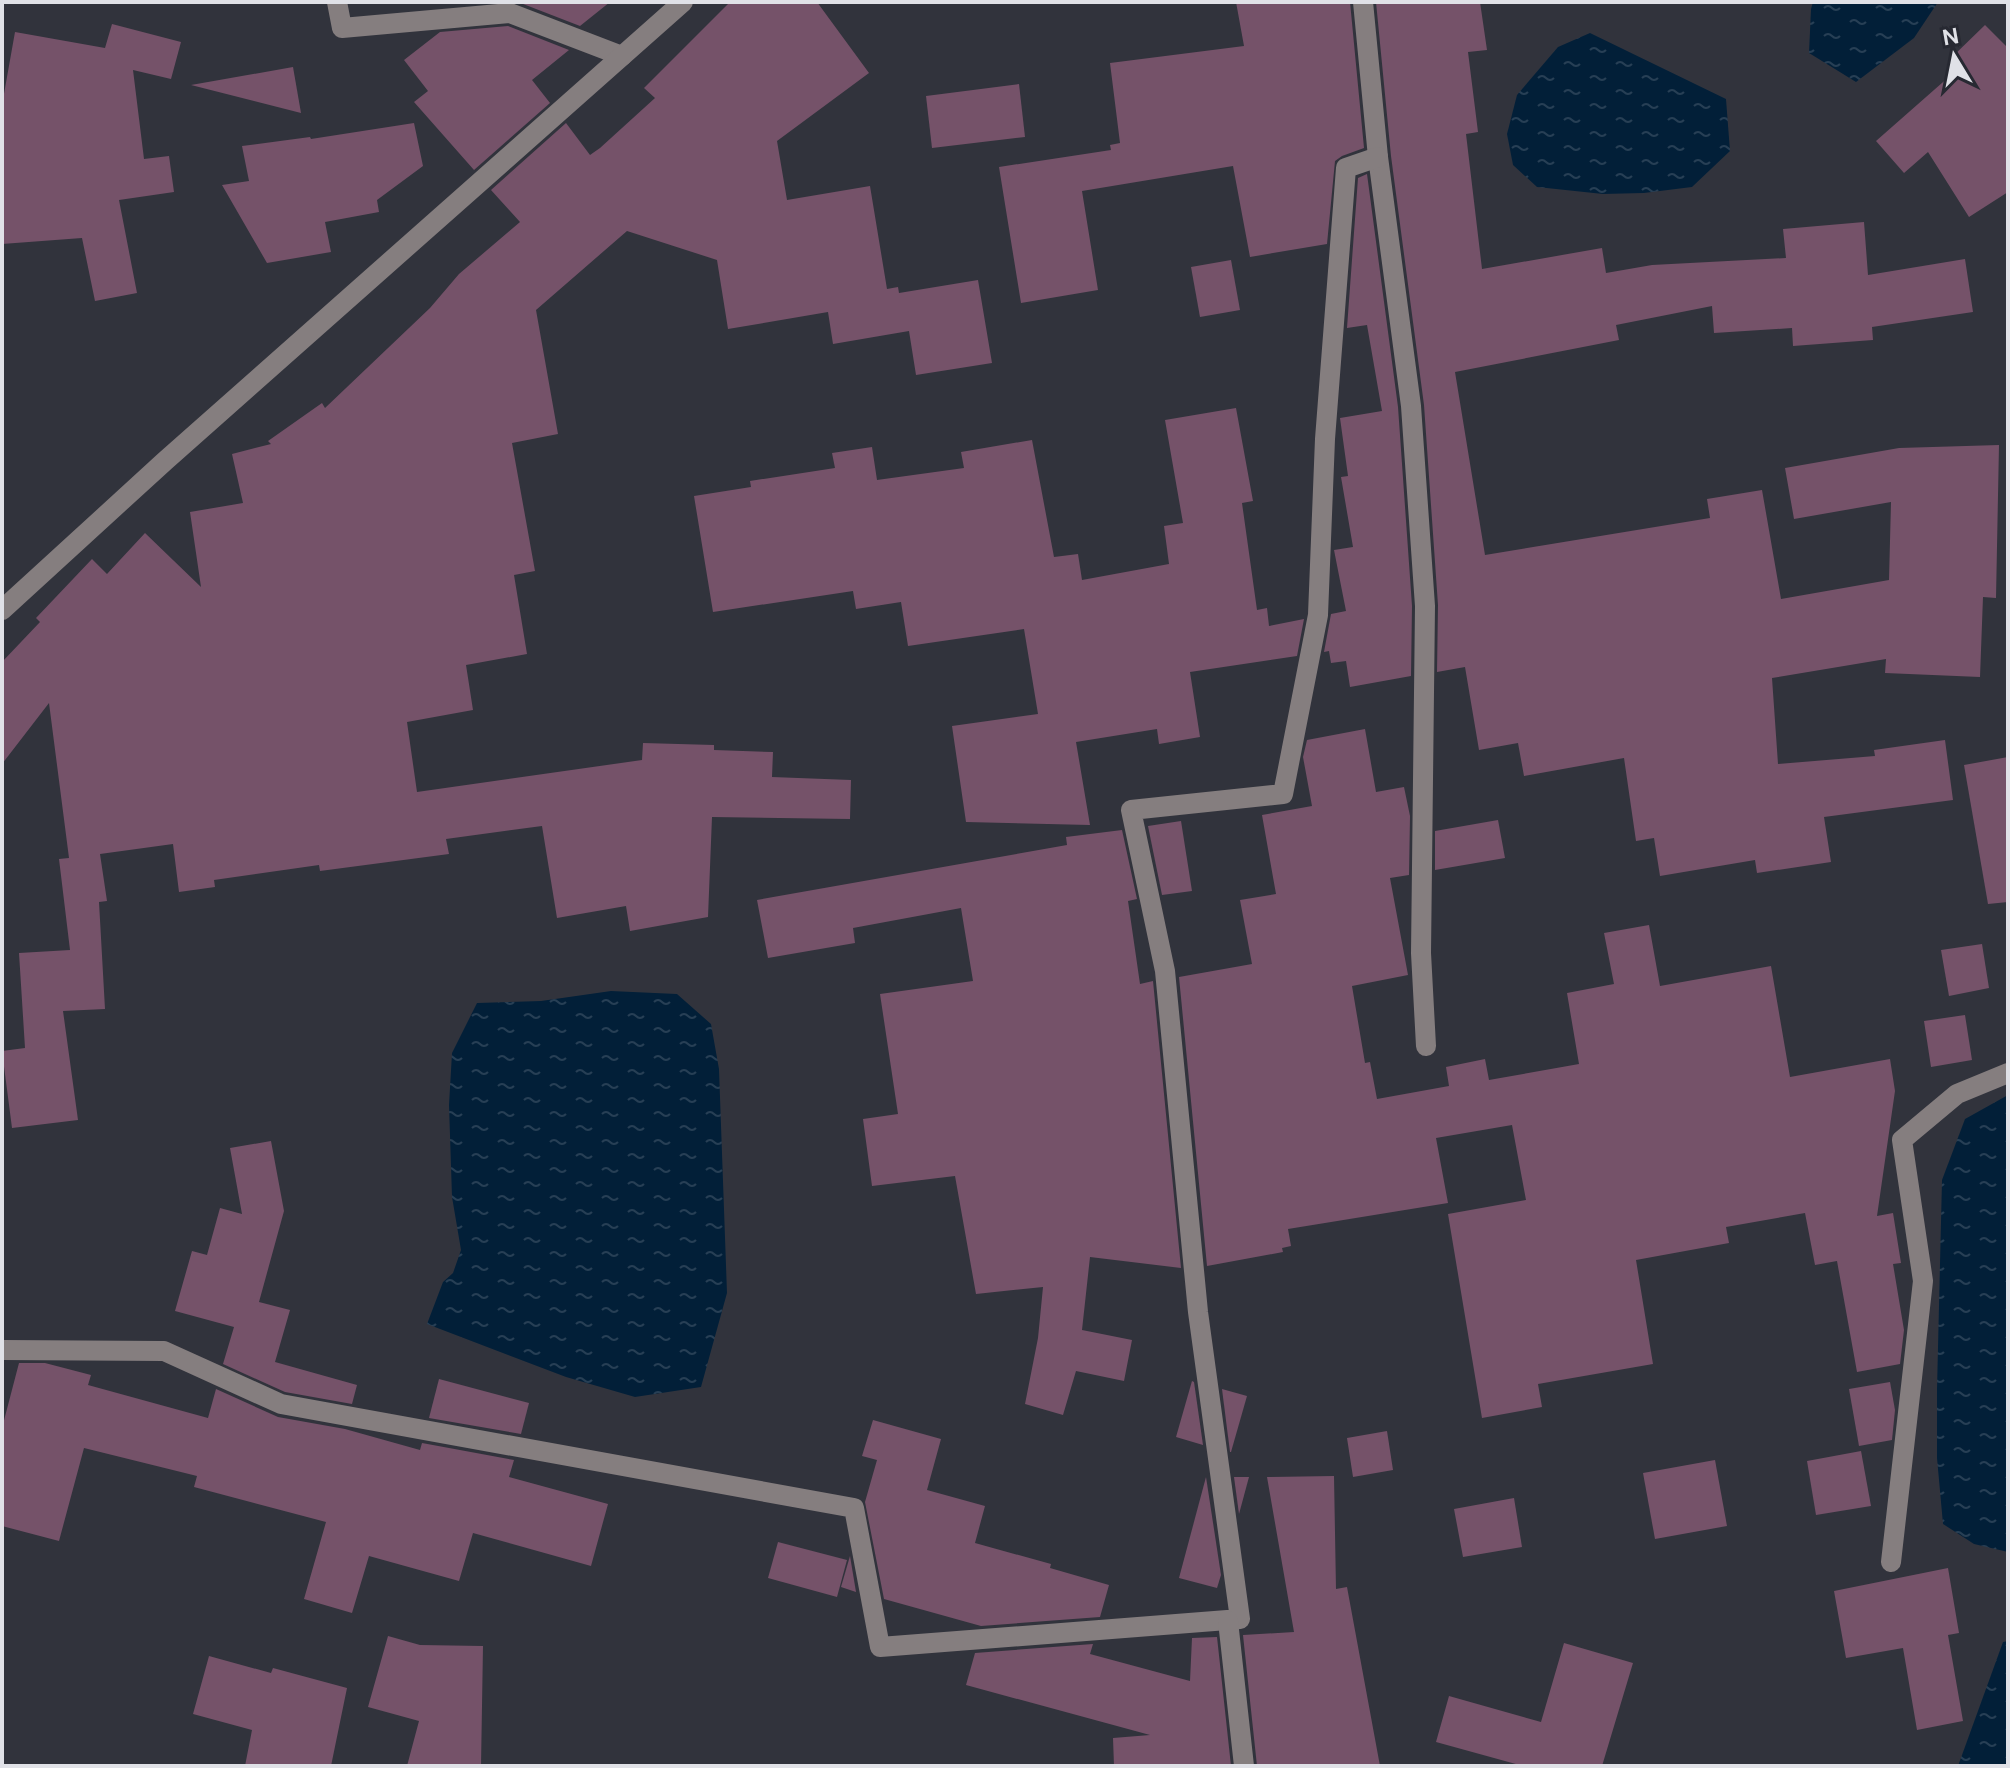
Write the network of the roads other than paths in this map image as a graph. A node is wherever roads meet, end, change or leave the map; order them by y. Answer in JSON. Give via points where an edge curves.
{"nodes":[{"id":1,"x":337,"y":2,"type":"edge"},
{"id":2,"x":683,"y":2,"type":"edge"},
{"id":3,"x":1363,"y":2,"type":"edge"},
{"id":4,"x":622,"y":56,"type":"junction"},
{"id":5,"x":1378,"y":157,"type":"junction"},
{"id":6,"x":2,"y":610,"type":"edge"},
{"id":7,"x":1426,"y":1046,"type":"dead end"},
{"id":8,"x":2008,"y":1073,"type":"edge"},
{"id":9,"x":2,"y":1350,"type":"edge"},
{"id":10,"x":1891,"y":1562,"type":"dead end"},
{"id":11,"x":1228,"y":1621,"type":"junction"},
{"id":12,"x":1244,"y":1766,"type":"edge"}],
"edges":[{"from":1,"to":4,"type":"street","via":[[342,28],[510,13]]},
{"from":2,"to":4,"type":"street"},
{"from":3,"to":5,"type":"street"},
{"from":4,"to":6,"type":"street"},
{"from":5,"to":7,"type":"street","via":[[1411,406],[1425,606],[1421,953]]},
{"from":5,"to":11,"type":"street","via":[[1346,168],[1325,439],[1318,615],[1283,794],[1131,810],[1165,971],[1198,1312],[1240,1619]]},
{"from":8,"to":10,"type":"street","via":[[1957,1094],[1902,1140],[1923,1281]]},
{"from":9,"to":11,"type":"street","via":[[164,1351],[281,1404],[854,1508],[880,1647]]},
{"from":11,"to":12,"type":"street"}]}
